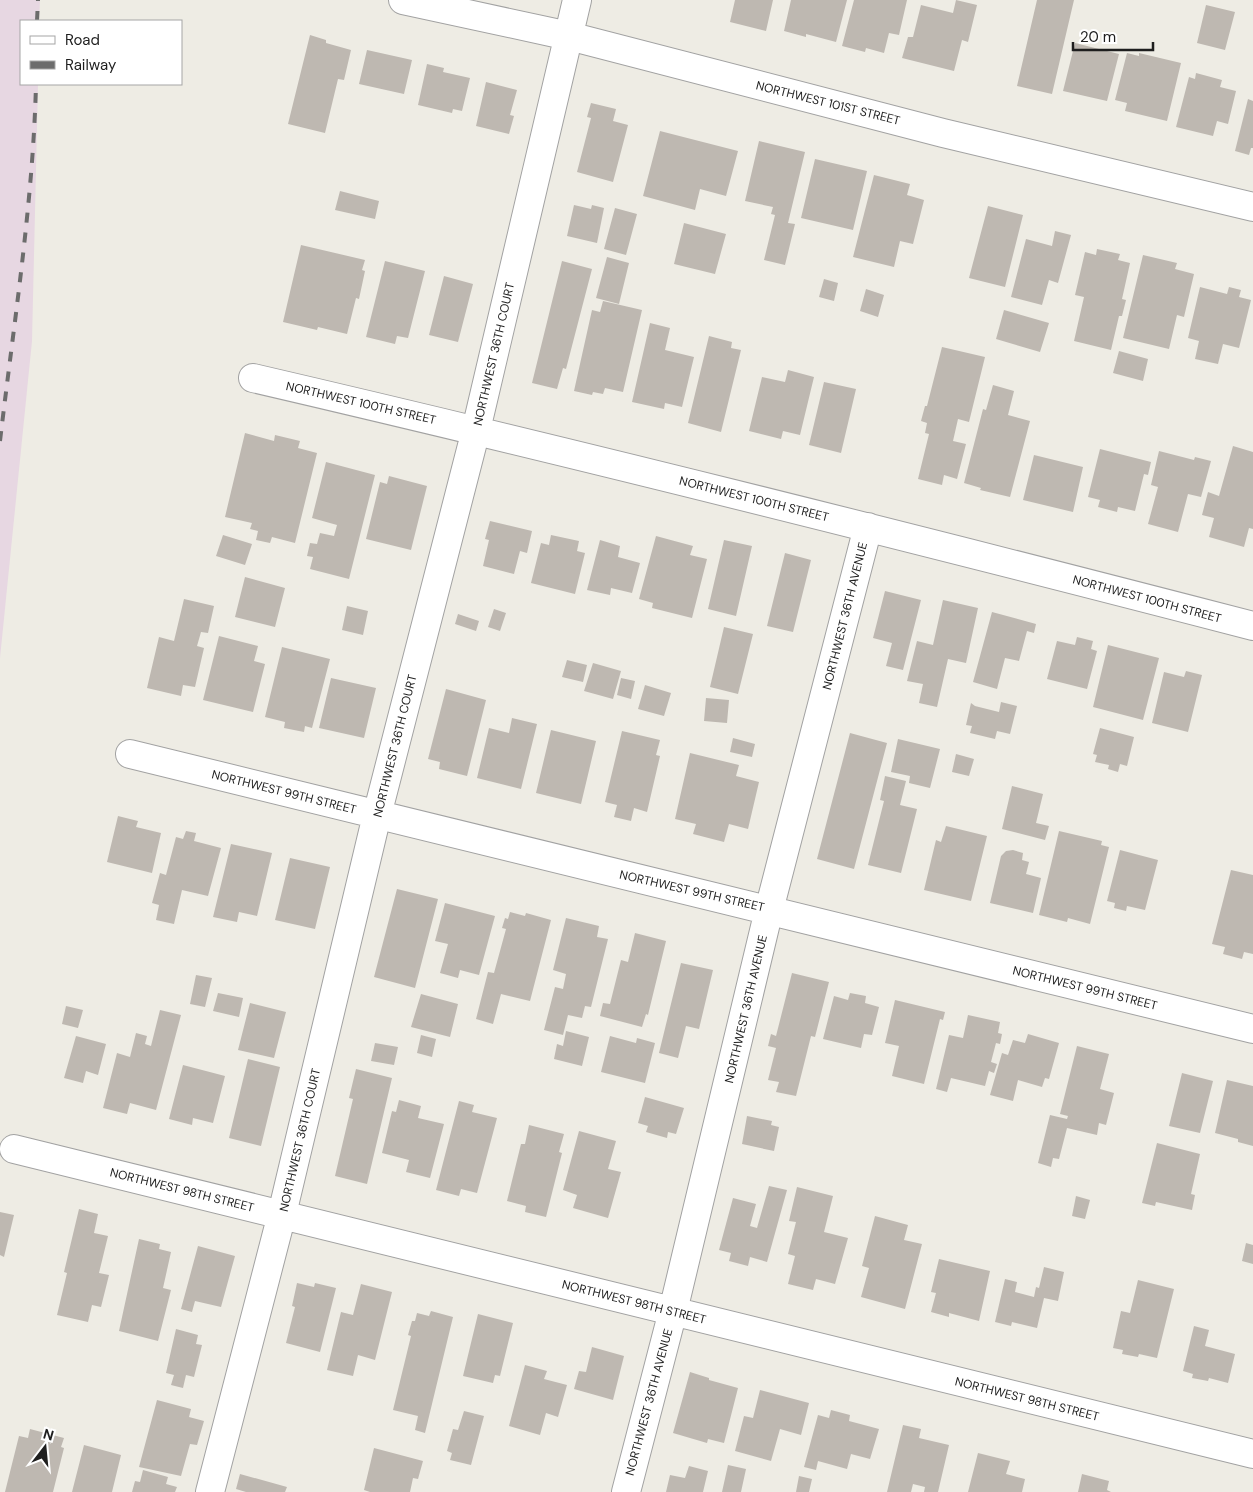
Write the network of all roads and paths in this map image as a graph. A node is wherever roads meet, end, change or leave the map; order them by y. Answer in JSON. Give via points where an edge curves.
{"nodes":[{"id":1,"x":403,"y":0,"type":"edge"},
{"id":2,"x":577,"y":0,"type":"edge"},
{"id":3,"x":569,"y":36,"type":"junction"},
{"id":4,"x":1253,"y":208,"type":"edge"},
{"id":5,"x":253,"y":378,"type":"dead end"},
{"id":6,"x":476,"y":430,"type":"junction"},
{"id":7,"x":868,"y":527,"type":"junction"},
{"id":8,"x":1253,"y":626,"type":"edge"},
{"id":9,"x":130,"y":754,"type":"dead end"},
{"id":10,"x":377,"y":815,"type":"junction"},
{"id":11,"x":769,"y":910,"type":"junction"},
{"id":12,"x":1253,"y":1029,"type":"edge"},
{"id":13,"x":14,"y":1150,"type":"dead end"},
{"id":14,"x":282,"y":1214,"type":"junction"},
{"id":15,"x":673,"y":1311,"type":"junction"},
{"id":16,"x":1253,"y":1454,"type":"edge"},
{"id":17,"x":210,"y":1492,"type":"edge"},
{"id":18,"x":626,"y":1492,"type":"edge"}],
"edges":[{"from":1,"to":3,"type":"street","name":"NORTHWEST 101ST STREET"},
{"from":2,"to":3,"type":"street","name":"NORTHWEST 36TH COURT"},
{"from":3,"to":4,"type":"street","name":"NORTHWEST 101ST STREET","via":[[943,133]]},
{"from":3,"to":6,"type":"street","name":"NORTHWEST 36TH COURT"},
{"from":5,"to":6,"type":"street","name":"NORTHWEST 100TH STREET"},
{"from":6,"to":7,"type":"street","name":"NORTHWEST 100TH STREET"},
{"from":6,"to":10,"type":"street","name":"NORTHWEST 36TH COURT"},
{"from":7,"to":8,"type":"street","name":"NORTHWEST 100TH STREET"},
{"from":7,"to":11,"type":"street","name":"NORTHWEST 36TH AVENUE"},
{"from":9,"to":10,"type":"street","name":"NORTHWEST 99TH STREET"},
{"from":10,"to":11,"type":"street","name":"NORTHWEST 99TH STREET"},
{"from":10,"to":14,"type":"street","name":"NORTHWEST 36TH COURT"},
{"from":11,"to":12,"type":"street","name":"NORTHWEST 99TH STREET"},
{"from":11,"to":15,"type":"street","name":"NORTHWEST 36TH AVENUE"},
{"from":13,"to":14,"type":"street","name":"NORTHWEST 98TH STREET"},
{"from":14,"to":15,"type":"street","name":"NORTHWEST 98TH STREET"},
{"from":14,"to":17,"type":"street","name":"NORTHWEST 36TH COURT"},
{"from":15,"to":16,"type":"street","name":"NORTHWEST 98TH STREET"},
{"from":15,"to":18,"type":"street","name":"NORTHWEST 36TH AVENUE"}]}
